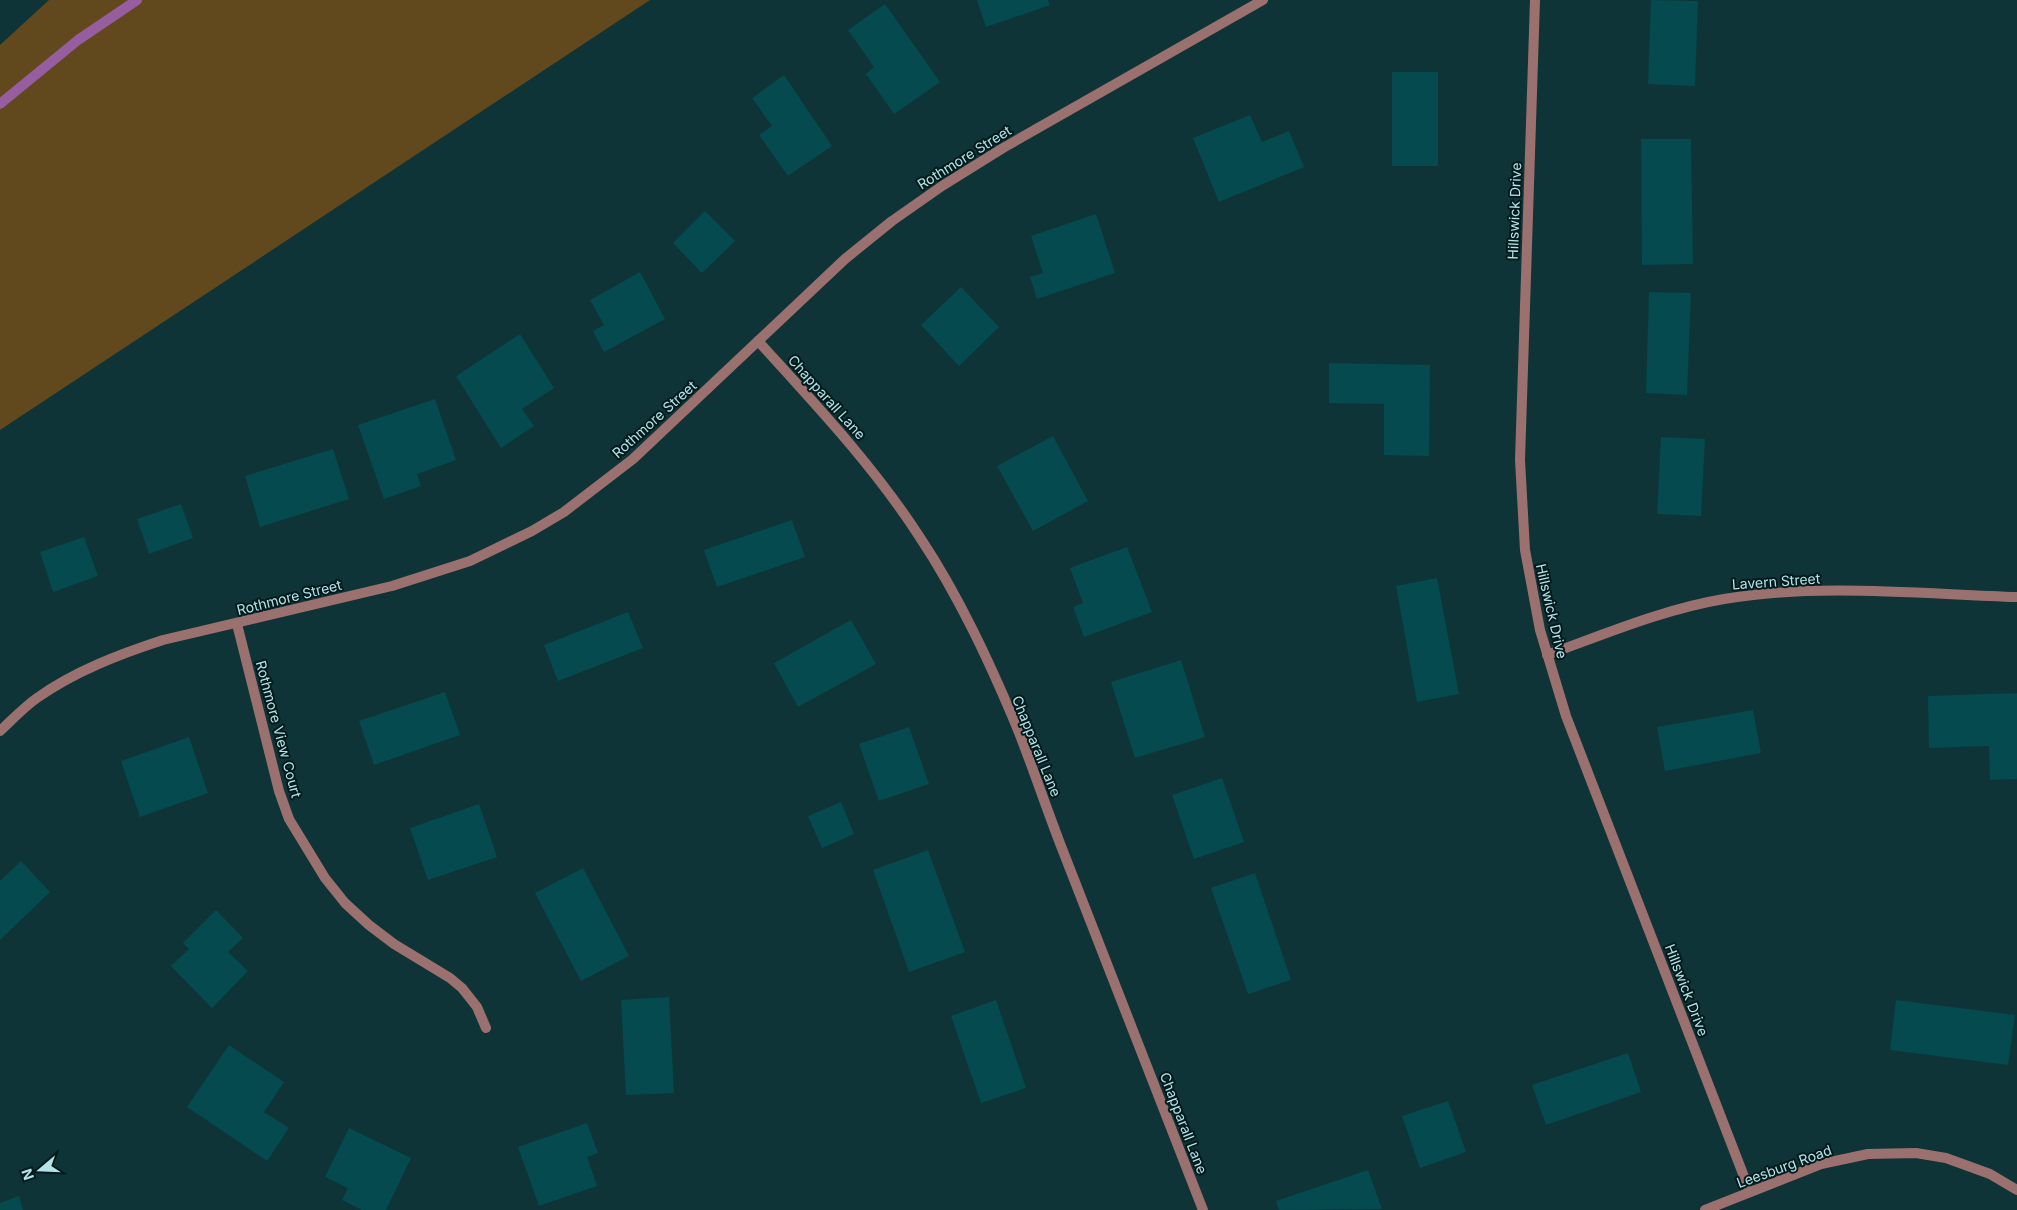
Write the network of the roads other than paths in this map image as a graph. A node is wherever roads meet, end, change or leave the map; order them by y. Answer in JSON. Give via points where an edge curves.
{"nodes":[{"id":1,"x":1262,"y":0,"type":"edge"},
{"id":2,"x":1535,"y":0,"type":"edge"},
{"id":3,"x":758,"y":341,"type":"junction"},
{"id":4,"x":2017,"y":597,"type":"edge"},
{"id":5,"x":237,"y":624,"type":"junction"},
{"id":6,"x":1547,"y":655,"type":"junction"},
{"id":7,"x":0,"y":731,"type":"edge"},
{"id":8,"x":486,"y":1028,"type":"dead end"},
{"id":9,"x":2017,"y":1190,"type":"edge"},
{"id":10,"x":1750,"y":1192,"type":"junction"},
{"id":11,"x":1203,"y":1210,"type":"edge"},
{"id":12,"x":1705,"y":1210,"type":"edge"}],
"edges":[{"from":1,"to":3,"type":"street","name":"Rothmore Street","via":[[1002,148],[942,186],[845,259]]},
{"from":2,"to":6,"type":"street","name":"Hillswick Drive","via":[[1520,460],[1525,550]]},
{"from":3,"to":5,"type":"street","name":"Rothmore Street","via":[[633,459],[564,512],[532,531],[470,561],[392,586]]},
{"from":3,"to":11,"type":"street","name":"Chapparall Lane","via":[[856,450],[893,498],[939,568],[971,628],[1018,730]]},
{"from":4,"to":6,"type":"street","name":"Lavern Street","via":[[1792,591],[1724,599],[1661,615]]},
{"from":5,"to":7,"type":"street","name":"Rothmore Street","via":[[163,640],[82,671],[37,698]]},
{"from":5,"to":8,"type":"street","name":"Rothmore View Court","via":[[279,791],[290,819],[325,878],[344,903],[369,925],[462,988],[477,1007]]},
{"from":6,"to":10,"type":"street","name":"Hillswick Drive","via":[[1569,726]]},
{"from":9,"to":10,"type":"street","name":"Leesburg Road","via":[[1990,1174],[1946,1158],[1916,1153],[1868,1154],[1821,1164]]},
{"from":10,"to":12,"type":"street","name":"Leesburg Road"}]}
